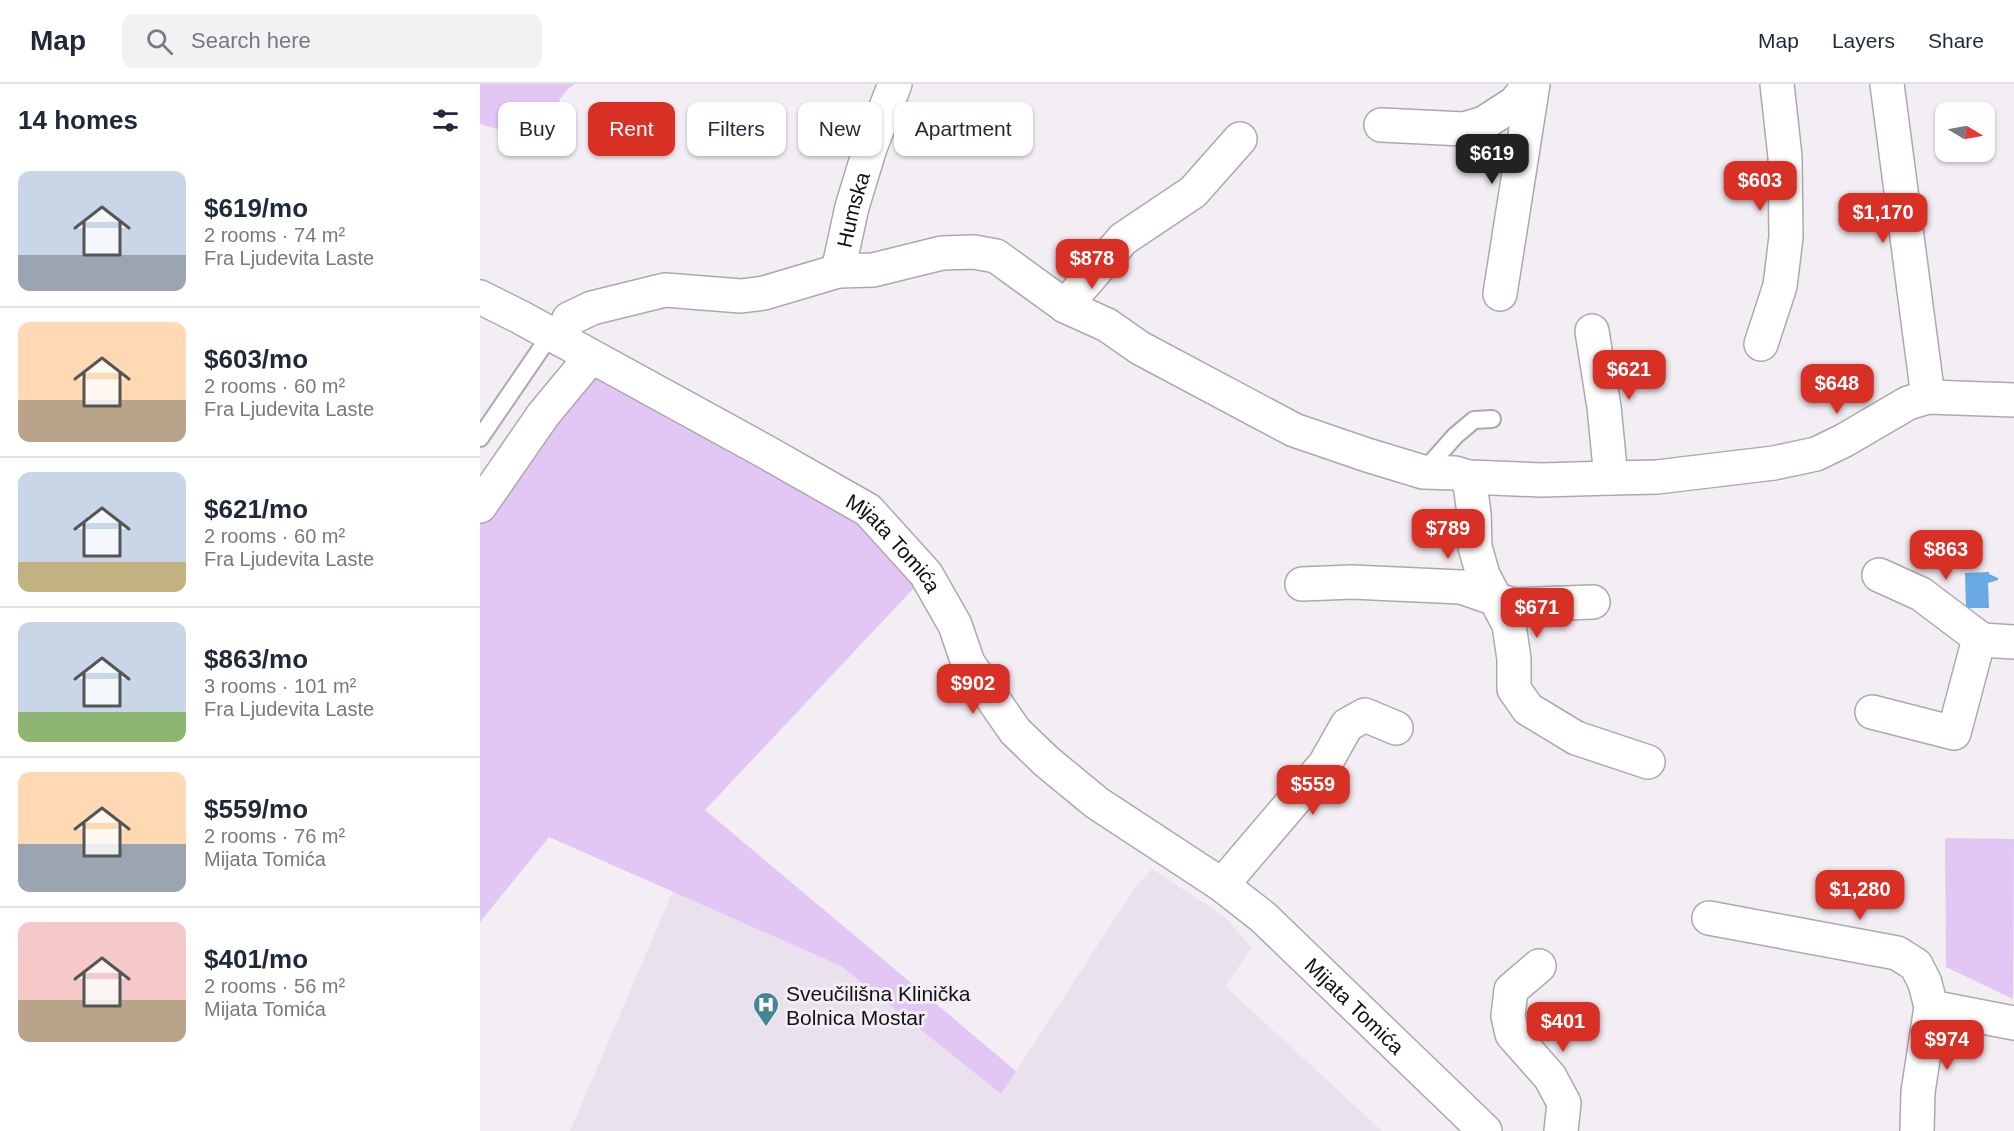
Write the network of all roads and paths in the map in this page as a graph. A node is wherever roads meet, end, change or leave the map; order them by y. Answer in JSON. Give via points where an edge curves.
{"nodes":[{"id":1,"x":895,"y":84,"type":"edge"},
{"id":2,"x":1532,"y":84,"type":"edge"},
{"id":3,"x":1777,"y":84,"type":"edge"},
{"id":4,"x":1887,"y":84,"type":"edge"},
{"id":5,"x":1381,"y":125,"type":"dead end"},
{"id":6,"x":1240,"y":139,"type":"dead end"},
{"id":7,"x":838,"y":271,"type":"junction"},
{"id":8,"x":1500,"y":294,"type":"dead end"},
{"id":9,"x":480,"y":297,"type":"edge"},
{"id":10,"x":1065,"y":306,"type":"junction"},
{"id":11,"x":1592,"y":331,"type":"dead end"},
{"id":12,"x":555,"y":337,"type":"junction"},
{"id":13,"x":1761,"y":344,"type":"dead end"},
{"id":14,"x":591,"y":357,"type":"junction"},
{"id":15,"x":1928,"y":397,"type":"junction"},
{"id":16,"x":2014,"y":400,"type":"edge"},
{"id":17,"x":1492,"y":420,"type":"dead end"},
{"id":18,"x":480,"y":438,"type":"edge"},
{"id":19,"x":1423,"y":472,"type":"junction"},
{"id":20,"x":1470,"y":477,"type":"junction"},
{"id":21,"x":1611,"y":478,"type":"junction"},
{"id":22,"x":480,"y":506,"type":"edge"},
{"id":23,"x":1879,"y":575,"type":"dead end"},
{"id":24,"x":1302,"y":584,"type":"dead end"},
{"id":25,"x":1494,"y":597,"type":"junction"},
{"id":26,"x":1593,"y":602,"type":"dead end"},
{"id":27,"x":1998,"y":641,"type":"edge"},
{"id":28,"x":1872,"y":712,"type":"dead end"},
{"id":29,"x":1396,"y":728,"type":"dead end"},
{"id":30,"x":1648,"y":762,"type":"dead end"},
{"id":31,"x":1222,"y":885,"type":"junction"},
{"id":32,"x":1709,"y":918,"type":"dead end"},
{"id":33,"x":1539,"y":966,"type":"dead end"},
{"id":34,"x":1931,"y":1007,"type":"junction"},
{"id":35,"x":2014,"y":1023,"type":"edge"},
{"id":36,"x":1485,"y":1131,"type":"edge"},
{"id":37,"x":1561,"y":1131,"type":"edge"},
{"id":38,"x":1917,"y":1131,"type":"edge"}],
"edges":[{"from":1,"to":7,"type":"street","name":"Humska","via":[[852,207]]},
{"from":2,"to":5,"type":"street","via":[[1515,104],[1484,123],[1464,129]]},
{"from":2,"to":8,"type":"street"},
{"from":3,"to":13,"type":"street","via":[[1785,157],[1786,237],[1780,286]]},
{"from":4,"to":15,"type":"street"},
{"from":6,"to":10,"type":"street","via":[[1194,192],[1123,240]]},
{"from":7,"to":10,"type":"street","via":[[873,270],[942,253],[974,252],[996,256]]},
{"from":7,"to":12,"type":"street","via":[[741,296],[665,290],[592,309],[569,319]]},
{"from":9,"to":12,"type":"street","name":"Mijata Tomića"},
{"from":10,"to":19,"type":"street","via":[[1107,325],[1149,353],[1294,430]]},
{"from":11,"to":21,"type":"street"},
{"from":12,"to":14,"type":"street","name":"Mijata Tomića"},
{"from":12,"to":18,"type":"lane"},
{"from":14,"to":22,"type":"street","via":[[543,414]]},
{"from":14,"to":31,"type":"street","name":"Mijata Tomića","via":[[868,510],[926,574],[955,624],[969,663],[1015,731],[1097,803]]},
{"from":15,"to":16,"type":"street"},
{"from":15,"to":21,"type":"street","via":[[1908,403],[1816,454],[1657,477]]},
{"from":17,"to":19,"type":"lane","via":[[1474,420]]},
{"from":19,"to":20,"type":"street"},
{"from":20,"to":21,"type":"street"},
{"from":20,"to":25,"type":"street","via":[[1475,547]]},
{"from":23,"to":27,"type":"street","via":[[1921,594]]},
{"from":24,"to":25,"type":"street","via":[[1461,586]]},
{"from":25,"to":26,"type":"street","via":[[1513,605]]},
{"from":25,"to":30,"type":"street","via":[[1509,624],[1514,689],[1528,709],[1576,738]]},
{"from":27,"to":28,"type":"street","via":[[1976,650],[1954,733]]},
{"from":29,"to":31,"type":"street","via":[[1365,715],[1347,725],[1325,764]]},
{"from":31,"to":36,"type":"street","name":"Mijata Tomića","via":[[1263,917]]},
{"from":32,"to":34,"type":"street","via":[[1897,953],[1916,965]]},
{"from":33,"to":37,"type":"street","via":[[1511,990],[1508,1016],[1512,1034],[1550,1077],[1564,1103]]},
{"from":34,"to":35,"type":"street"},
{"from":34,"to":38,"type":"street","via":[[1918,1092]]}]}
